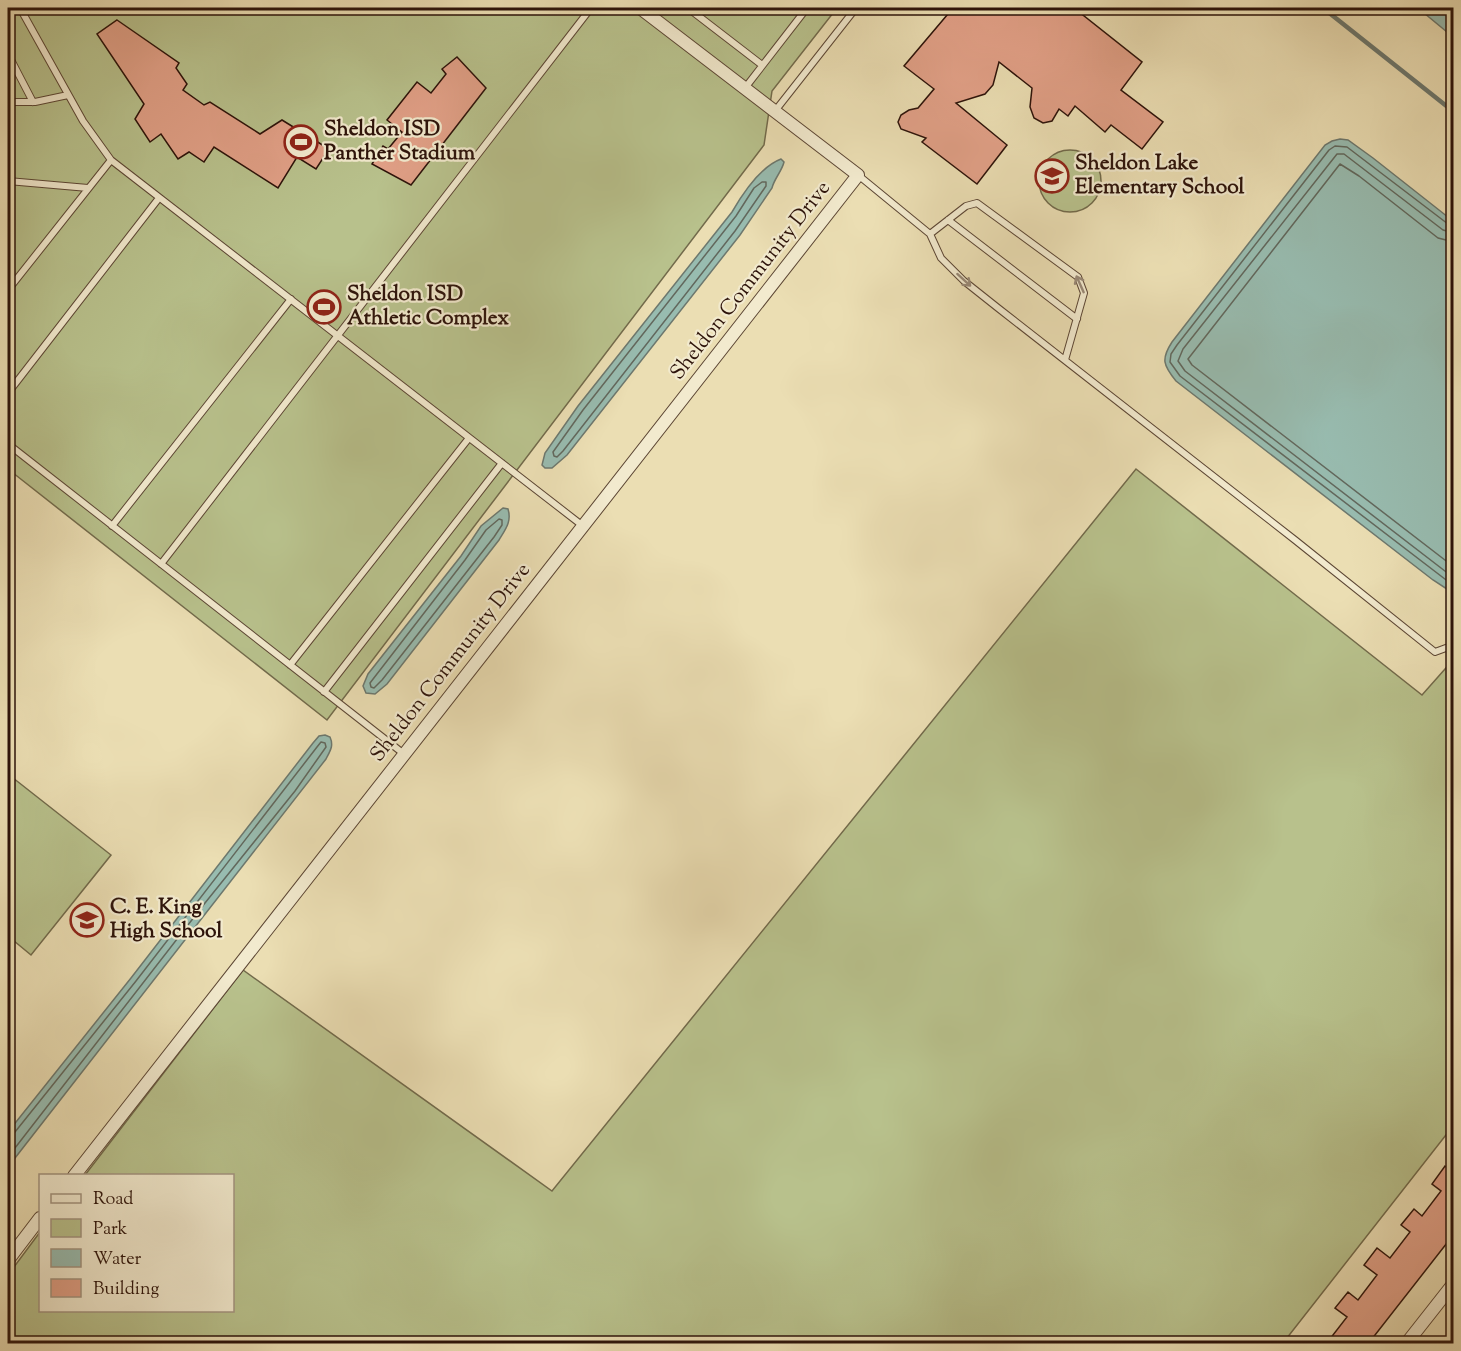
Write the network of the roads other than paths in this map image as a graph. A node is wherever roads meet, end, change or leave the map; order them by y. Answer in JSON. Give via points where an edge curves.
{"nodes":[{"id":1,"x":20,"y":8,"type":"edge"},
{"id":2,"x":591,"y":8,"type":"edge"},
{"id":3,"x":640,"y":8,"type":"edge"},
{"id":4,"x":688,"y":8,"type":"edge"},
{"id":5,"x":807,"y":8,"type":"edge"},
{"id":6,"x":856,"y":8,"type":"edge"},
{"id":7,"x":8,"y":54,"type":"edge"},
{"id":8,"x":762,"y":65,"type":"junction"},
{"id":9,"x":745,"y":87,"type":"junction"},
{"id":10,"x":68,"y":95,"type":"junction"},
{"id":11,"x":8,"y":102,"type":"edge"},
{"id":12,"x":33,"y":102,"type":"junction"},
{"id":13,"x":775,"y":111,"type":"junction"},
{"id":14,"x":111,"y":160,"type":"junction"},
{"id":15,"x":858,"y":175,"type":"junction"},
{"id":16,"x":8,"y":181,"type":"edge"},
{"id":17,"x":88,"y":188,"type":"junction"},
{"id":18,"x":159,"y":198,"type":"junction"},
{"id":19,"x":948,"y":220,"type":"junction"},
{"id":20,"x":930,"y":234,"type":"junction"},
{"id":21,"x":8,"y":290,"type":"edge"},
{"id":22,"x":291,"y":299,"type":"junction"},
{"id":23,"x":1077,"y":319,"type":"junction"},
{"id":24,"x":337,"y":335,"type":"junction"},
{"id":25,"x":1065,"y":360,"type":"junction"},
{"id":26,"x":8,"y":393,"type":"edge"},
{"id":27,"x":470,"y":438,"type":"junction"},
{"id":28,"x":8,"y":444,"type":"edge"},
{"id":29,"x":502,"y":463,"type":"junction"},
{"id":30,"x":112,"y":526,"type":"junction"},
{"id":31,"x":583,"y":526,"type":"junction"},
{"id":32,"x":161,"y":564,"type":"junction"},
{"id":33,"x":1454,"y":645,"type":"edge"},
{"id":34,"x":290,"y":665,"type":"junction"},
{"id":35,"x":324,"y":692,"type":"junction"},
{"id":36,"x":404,"y":754,"type":"junction"},
{"id":37,"x":76,"y":1174,"type":"edge"},
{"id":38,"x":39,"y":1219,"type":"edge"},
{"id":39,"x":8,"y":1260,"type":"edge"},
{"id":40,"x":1454,"y":1283,"type":"edge"},
{"id":41,"x":1406,"y":1344,"type":"edge"}],
"edges":[{"from":1,"to":10,"type":"lane"},
{"from":2,"to":24,"type":"lane"},
{"from":3,"to":9,"type":"street"},
{"from":4,"to":8,"type":"lane"},
{"from":5,"to":8,"type":"lane"},
{"from":6,"to":13,"type":"lane"},
{"from":7,"to":12,"type":"lane"},
{"from":8,"to":9,"type":"lane"},
{"from":9,"to":13,"type":"street"},
{"from":10,"to":12,"type":"lane"},
{"from":10,"to":14,"type":"lane"},
{"from":11,"to":12,"type":"lane"},
{"from":13,"to":15,"type":"street"},
{"from":14,"to":17,"type":"lane"},
{"from":14,"to":18,"type":"lane"},
{"from":15,"to":20,"type":"lane"},
{"from":15,"to":31,"type":"street","name":"Sheldon Community Drive"},
{"from":16,"to":17,"type":"lane"},
{"from":17,"to":21,"type":"lane"},
{"from":18,"to":22,"type":"lane"},
{"from":18,"to":26,"type":"lane"},
{"from":19,"to":20,"type":"lane"},
{"from":19,"to":23,"type":"lane"},
{"from":23,"to":19,"type":"lane","one_way":true,"via":[[1084,293],[1078,277],[977,203]]},
{"from":20,"to":25,"type":"lane","one_way":true,"via":[[941,258],[964,281]]},
{"from":22,"to":24,"type":"lane"},
{"from":22,"to":30,"type":"lane"},
{"from":23,"to":25,"type":"lane"},
{"from":24,"to":27,"type":"lane"},
{"from":24,"to":32,"type":"lane"},
{"from":25,"to":33,"type":"lane","via":[[1435,652]]},
{"from":27,"to":29,"type":"lane"},
{"from":27,"to":34,"type":"lane"},
{"from":28,"to":30,"type":"lane"},
{"from":29,"to":31,"type":"lane"},
{"from":29,"to":35,"type":"lane"},
{"from":30,"to":32,"type":"lane"},
{"from":31,"to":36,"type":"street","name":"Sheldon Community Drive"},
{"from":32,"to":34,"type":"lane"},
{"from":34,"to":35,"type":"lane"},
{"from":35,"to":36,"type":"lane"},
{"from":36,"to":37,"type":"street","name":"Sheldon Community Drive"},
{"from":38,"to":39,"type":"street"},
{"from":40,"to":41,"type":"street"}]}
